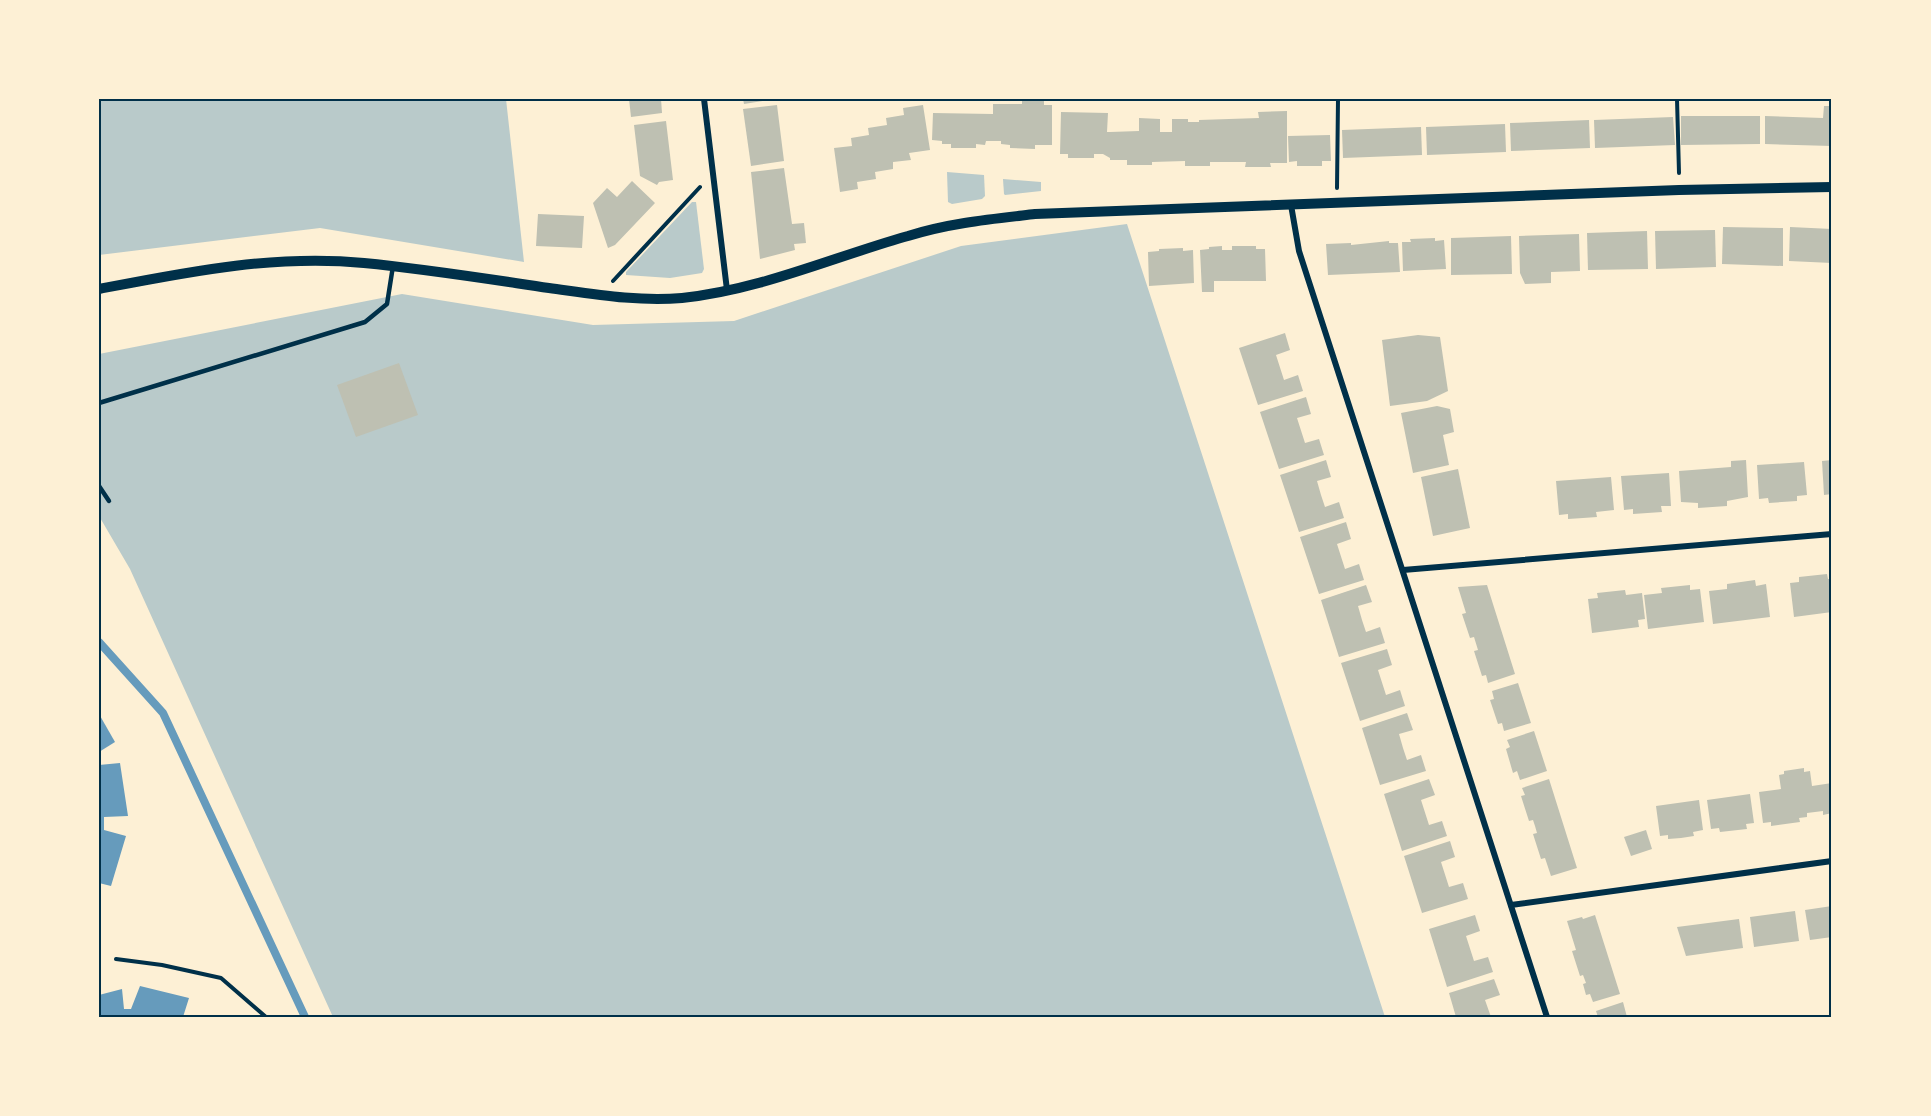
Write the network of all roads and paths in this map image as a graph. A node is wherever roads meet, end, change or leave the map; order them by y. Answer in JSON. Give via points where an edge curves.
{"nodes":[{"id":1,"x":704,"y":99,"type":"edge"},
{"id":2,"x":1338,"y":99,"type":"edge"},
{"id":3,"x":1677,"y":99,"type":"edge"},
{"id":4,"x":713,"y":174,"type":"junction"},
{"id":5,"x":1832,"y":187,"type":"edge"},
{"id":6,"x":1679,"y":190,"type":"junction"},
{"id":7,"x":1337,"y":204,"type":"junction"},
{"id":8,"x":1291,"y":205,"type":"junction"},
{"id":9,"x":393,"y":266,"type":"junction"},
{"id":10,"x":99,"y":289,"type":"edge"},
{"id":11,"x":727,"y":290,"type":"junction"},
{"id":12,"x":600,"y":295,"type":"junction"},
{"id":13,"x":99,"y":403,"type":"edge"},
{"id":14,"x":99,"y":486,"type":"edge"},
{"id":15,"x":109,"y":501,"type":"dead end"},
{"id":16,"x":1832,"y":534,"type":"edge"},
{"id":17,"x":1403,"y":570,"type":"junction"},
{"id":18,"x":1832,"y":861,"type":"edge"},
{"id":19,"x":1511,"y":905,"type":"junction"},
{"id":20,"x":116,"y":959,"type":"dead end"},
{"id":21,"x":266,"y":1017,"type":"edge"},
{"id":22,"x":1548,"y":1017,"type":"edge"}],
"edges":[{"from":1,"to":4,"type":"street"},
{"from":2,"to":7,"type":"path"},
{"from":3,"to":6,"type":"path"},
{"from":4,"to":11,"type":"street"},
{"from":4,"to":12,"type":"path"},
{"from":5,"to":6,"type":"street"},
{"from":6,"to":7,"type":"street"},
{"from":7,"to":8,"type":"street"},
{"from":8,"to":11,"type":"street","via":[[1035,214],[969,221]]},
{"from":8,"to":17,"type":"street","via":[[1299,251]]},
{"from":9,"to":10,"type":"street","via":[[306,260],[251,264]]},
{"from":9,"to":12,"type":"street"},
{"from":9,"to":13,"type":"lane","via":[[387,304],[365,322]]},
{"from":11,"to":12,"type":"street","via":[[672,298]]},
{"from":14,"to":15,"type":"lane"},
{"from":16,"to":17,"type":"street"},
{"from":17,"to":19,"type":"street"},
{"from":18,"to":19,"type":"street"},
{"from":19,"to":22,"type":"street"},
{"from":20,"to":21,"type":"path","via":[[221,978]]}]}
